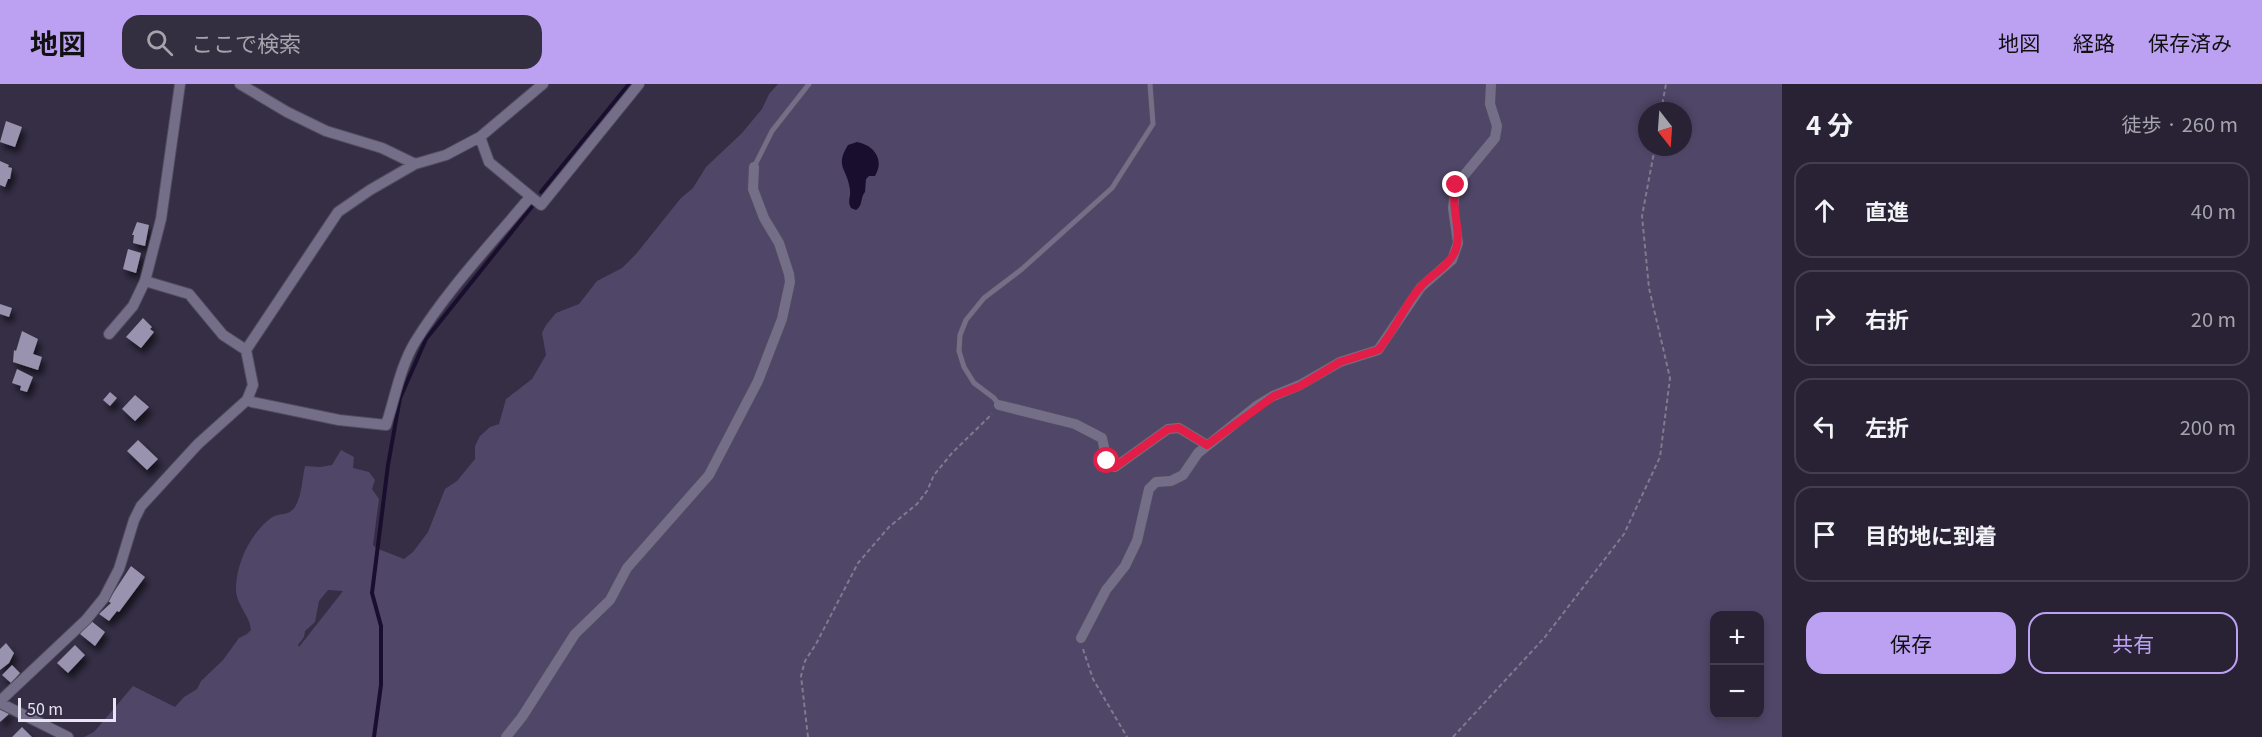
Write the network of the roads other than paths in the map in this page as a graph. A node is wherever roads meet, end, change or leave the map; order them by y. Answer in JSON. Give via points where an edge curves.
{"nodes":[{"id":1,"x":180,"y":84,"type":"edge"},
{"id":2,"x":240,"y":84,"type":"edge"},
{"id":3,"x":543,"y":84,"type":"edge"},
{"id":4,"x":639,"y":84,"type":"edge"},
{"id":5,"x":809,"y":84,"type":"edge"},
{"id":6,"x":1150,"y":84,"type":"edge"},
{"id":7,"x":1491,"y":84,"type":"edge"},
{"id":8,"x":480,"y":137,"type":"junction"},
{"id":9,"x":415,"y":164,"type":"junction"},
{"id":10,"x":754,"y":167,"type":"joint"},
{"id":11,"x":530,"y":197,"type":"junction"},
{"id":12,"x":145,"y":281,"type":"junction"},
{"id":13,"x":109,"y":334,"type":"dead end"},
{"id":14,"x":246,"y":350,"type":"junction"},
{"id":15,"x":247,"y":400,"type":"junction"},
{"id":16,"x":999,"y":405,"type":"joint"},
{"id":17,"x":1207,"y":445,"type":"junction"},
{"id":18,"x":1081,"y":638,"type":"road end"},
{"id":19,"x":0,"y":702,"type":"edge"},
{"id":20,"x":68,"y":737,"type":"edge"},
{"id":21,"x":506,"y":737,"type":"edge"}],
"edges":[{"from":1,"to":12,"type":"street","via":[[160,219]]},
{"from":2,"to":9,"type":"street","via":[[327,131],[382,148]]},
{"from":3,"to":8,"type":"street"},
{"from":4,"to":11,"type":"street","via":[[541,205]]},
{"from":5,"to":10,"type":"lane","via":[[772,131]]},
{"from":6,"to":16,"type":"lane","via":[[1153,124],[1112,188],[984,298],[966,320],[959,351],[964,367],[974,383]]},
{"from":7,"to":17,"type":"street","via":[[1495,138],[1456,185],[1453,208],[1458,243],[1452,260],[1413,297],[1378,350],[1340,362],[1300,386],[1274,396]]},
{"from":8,"to":9,"type":"street","via":[[446,155]]},
{"from":8,"to":11,"type":"street","via":[[489,162]]},
{"from":9,"to":14,"type":"street","via":[[338,212]]},
{"from":10,"to":21,"type":"street","via":[[753,189],[778,243],[790,282],[782,319],[758,381],[709,475],[627,568],[610,600],[575,634]]},
{"from":11,"to":15,"type":"street","via":[[448,296],[415,343],[386,425],[339,420]]},
{"from":12,"to":13,"type":"street","via":[[133,306]]},
{"from":12,"to":14,"type":"street","via":[[189,294],[223,335]]},
{"from":14,"to":15,"type":"street","via":[[253,385]]},
{"from":15,"to":19,"type":"street","via":[[198,444],[141,506],[119,569],[104,598]]},
{"from":16,"to":17,"type":"street","via":[[1075,424],[1094,433],[1102,438],[1107,461],[1115,467],[1168,429],[1179,428]]},
{"from":17,"to":18,"type":"street","via":[[1183,476],[1156,482],[1149,489],[1137,541]]},
{"from":19,"to":20,"type":"street"}]}
